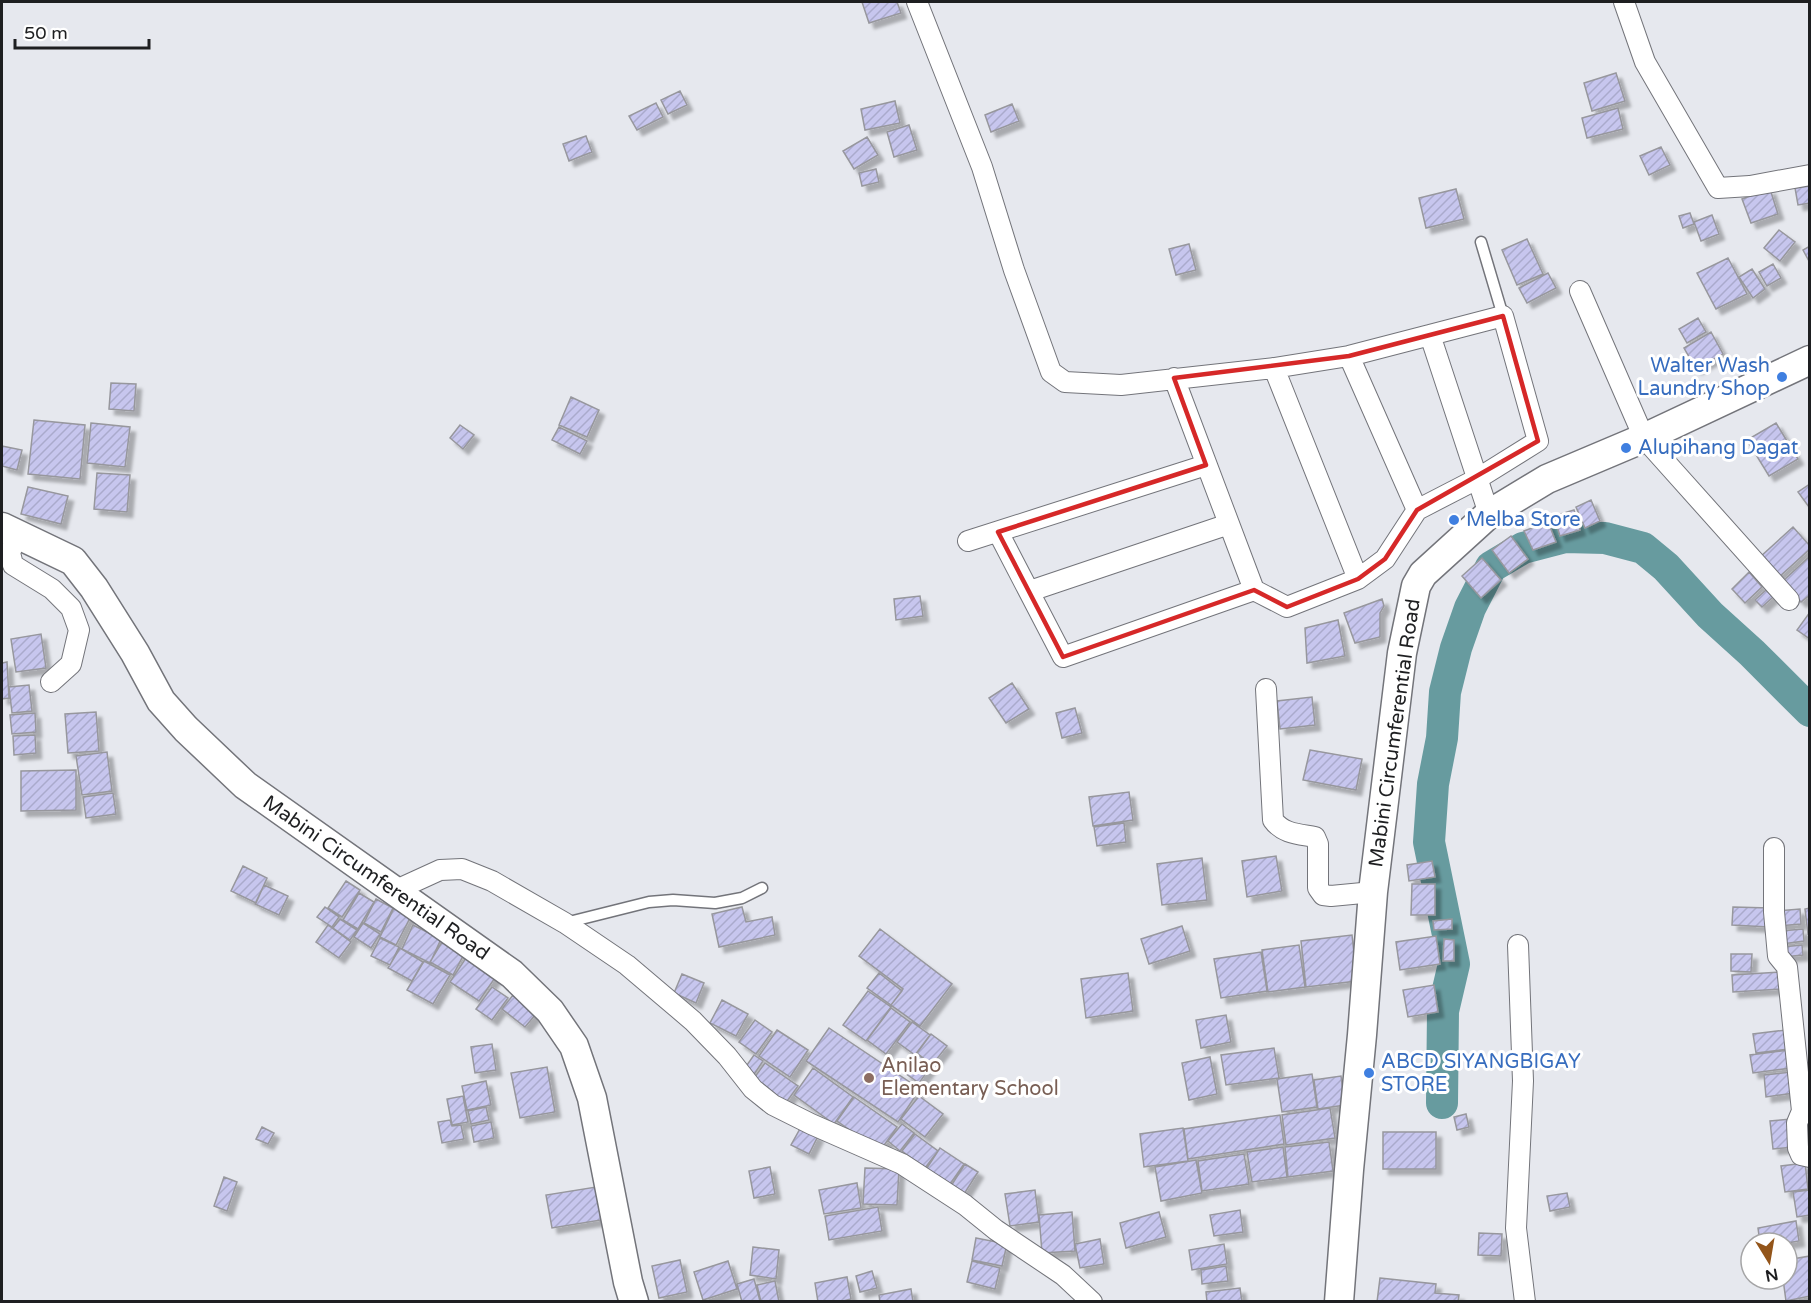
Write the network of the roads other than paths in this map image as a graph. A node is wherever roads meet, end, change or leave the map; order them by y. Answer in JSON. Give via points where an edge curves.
{"nodes":[{"id":1,"x":917,"y":2,"type":"edge"},
{"id":2,"x":1624,"y":2,"type":"edge"},
{"id":3,"x":1809,"y":175,"type":"edge"},
{"id":4,"x":1481,"y":242,"type":"dead end"},
{"id":5,"x":1580,"y":291,"type":"dead end"},
{"id":6,"x":1503,"y":316,"type":"junction"},
{"id":7,"x":1430,"y":335,"type":"junction"},
{"id":8,"x":1349,"y":356,"type":"junction"},
{"id":9,"x":1809,"y":360,"type":"edge"},
{"id":10,"x":1274,"y":368,"type":"junction"},
{"id":11,"x":1174,"y":378,"type":"junction"},
{"id":12,"x":1644,"y":438,"type":"junction"},
{"id":13,"x":1206,"y":465,"type":"junction"},
{"id":14,"x":1477,"y":479,"type":"junction"},
{"id":15,"x":1417,"y":510,"type":"junction"},
{"id":16,"x":1489,"y":514,"type":"junction"},
{"id":17,"x":1229,"y":524,"type":"junction"},
{"id":18,"x":9,"y":531,"type":"edge"},
{"id":19,"x":998,"y":532,"type":"junction"},
{"id":20,"x":968,"y":541,"type":"dead end"},
{"id":21,"x":1358,"y":579,"type":"junction"},
{"id":22,"x":1254,"y":590,"type":"junction"},
{"id":23,"x":1030,"y":591,"type":"junction"},
{"id":24,"x":1789,"y":600,"type":"dead end"},
{"id":25,"x":51,"y":682,"type":"dead end"},
{"id":26,"x":1266,"y":689,"type":"dead end"},
{"id":27,"x":1774,"y":848,"type":"dead end"},
{"id":28,"x":762,"y":888,"type":"dead end"},
{"id":29,"x":394,"y":891,"type":"junction"},
{"id":30,"x":1372,"y":892,"type":"junction"},
{"id":31,"x":565,"y":923,"type":"junction"},
{"id":32,"x":1518,"y":945,"type":"dead end"},
{"id":33,"x":1809,"y":1157,"type":"edge"},
{"id":34,"x":634,"y":1302,"type":"edge"},
{"id":35,"x":1092,"y":1302,"type":"edge"},
{"id":36,"x":1339,"y":1302,"type":"edge"},
{"id":37,"x":1525,"y":1302,"type":"edge"}],
"edges":[{"from":1,"to":11,"type":"street","via":[[982,166],[1014,270],[1052,372],[1065,382],[1121,385]]},
{"from":2,"to":3,"type":"street","via":[[1645,62],[1718,188]]},
{"from":4,"to":6,"type":"lane"},
{"from":5,"to":12,"type":"street"},
{"from":6,"to":7,"type":"street"},
{"from":6,"to":14,"type":"street","via":[[1538,441]]},
{"from":7,"to":8,"type":"street"},
{"from":7,"to":14,"type":"street"},
{"from":8,"to":10,"type":"street"},
{"from":8,"to":15,"type":"street"},
{"from":9,"to":12,"type":"main road","name":"Mabini Circumferential Road"},
{"from":10,"to":11,"type":"street"},
{"from":10,"to":21,"type":"street"},
{"from":11,"to":13,"type":"street"},
{"from":12,"to":16,"type":"main road","name":"Mabini Circumferential Road","via":[[1547,479]]},
{"from":12,"to":24,"type":"street"},
{"from":13,"to":17,"type":"street"},
{"from":13,"to":19,"type":"street"},
{"from":14,"to":15,"type":"street"},
{"from":14,"to":16,"type":"street"},
{"from":15,"to":21,"type":"street","via":[[1385,559]]},
{"from":16,"to":30,"type":"main road","name":"Mabini Circumferential Road","via":[[1423,574],[1416,586],[1402,653]]},
{"from":17,"to":22,"type":"street"},
{"from":17,"to":23,"type":"street"},
{"from":18,"to":25,"type":"street","via":[[13,565],[52,589],[71,608],[79,630],[71,664]]},
{"from":18,"to":29,"type":"main road","name":"Mabini Circumferential Road","via":[[73,561],[135,653],[161,701],[220,761],[246,785]]},
{"from":19,"to":20,"type":"street"},
{"from":19,"to":23,"type":"street"},
{"from":21,"to":22,"type":"street","via":[[1287,607]]},
{"from":22,"to":23,"type":"street","via":[[1064,657]]},
{"from":26,"to":30,"type":"street","via":[[1273,820],[1285,832],[1315,837],[1318,888],[1323,895]]},
{"from":27,"to":33,"type":"street","via":[[1778,956],[1787,967],[1802,1111],[1797,1123],[1798,1148],[1801,1155]]},
{"from":28,"to":31,"type":"lane","via":[[742,898],[715,903],[649,903]]},
{"from":29,"to":31,"type":"street","via":[[440,870],[462,869],[492,881]]},
{"from":29,"to":34,"type":"main road","name":"Mabini Circumferential Road","via":[[512,974],[550,1011],[574,1046],[592,1098]]},
{"from":30,"to":36,"type":"main road","name":"Mabini Circumferential Road"},
{"from":31,"to":35,"type":"street","via":[[627,965],[693,1021],[753,1089],[773,1105],[902,1164],[1063,1275]]},
{"from":32,"to":37,"type":"street","via":[[1523,1081],[1516,1228]]}]}
